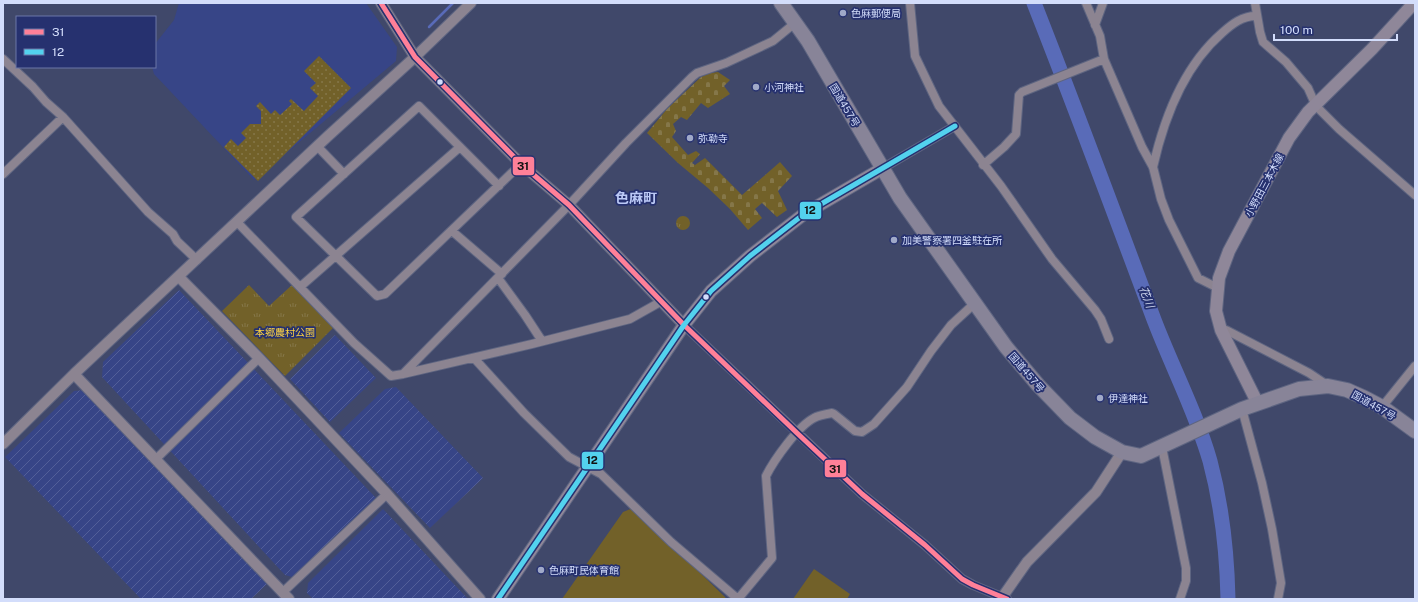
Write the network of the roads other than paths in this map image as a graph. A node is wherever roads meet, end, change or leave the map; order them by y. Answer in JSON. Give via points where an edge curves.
{"nodes":[{"id":1,"x":381,"y":3,"type":"edge"},
{"id":2,"x":471,"y":3,"type":"edge"},
{"id":3,"x":781,"y":3,"type":"edge"},
{"id":4,"x":910,"y":3,"type":"edge"},
{"id":5,"x":1086,"y":3,"type":"edge"},
{"id":6,"x":1103,"y":3,"type":"edge"},
{"id":7,"x":1255,"y":3,"type":"edge"},
{"id":8,"x":1414,"y":3,"type":"edge"},
{"id":9,"x":1256,"y":16,"type":"junction"},
{"id":10,"x":795,"y":22,"type":"junction"},
{"id":11,"x":1095,"y":25,"type":"junction"},
{"id":12,"x":415,"y":57,"type":"junction"},
{"id":13,"x":3,"y":59,"type":"edge"},
{"id":14,"x":1102,"y":60,"type":"junction"},
{"id":15,"x":1316,"y":106,"type":"junction"},
{"id":16,"x":63,"y":116,"type":"junction"},
{"id":17,"x":955,"y":126,"type":"junction"},
{"id":18,"x":317,"y":146,"type":"junction"},
{"id":19,"x":460,"y":147,"type":"junction"},
{"id":20,"x":521,"y":164,"type":"junction"},
{"id":21,"x":983,"y":165,"type":"junction"},
{"id":22,"x":1153,"y":167,"type":"junction"},
{"id":23,"x":883,"y":168,"type":"junction"},
{"id":24,"x":3,"y":174,"type":"edge"},
{"id":25,"x":344,"y":174,"type":"junction"},
{"id":26,"x":499,"y":186,"type":"junction"},
{"id":27,"x":1415,"y":195,"type":"edge"},
{"id":28,"x":570,"y":205,"type":"junction"},
{"id":29,"x":237,"y":222,"type":"junction"},
{"id":30,"x":452,"y":231,"type":"junction"},
{"id":31,"x":336,"y":256,"type":"junction"},
{"id":32,"x":197,"y":260,"type":"junction"},
{"id":33,"x":500,"y":276,"type":"junction"},
{"id":34,"x":179,"y":277,"type":"junction"},
{"id":35,"x":300,"y":287,"type":"junction"},
{"id":36,"x":1218,"y":288,"type":"junction"},
{"id":37,"x":662,"y":301,"type":"junction"},
{"id":38,"x":975,"y":303,"type":"junction"},
{"id":39,"x":684,"y":325,"type":"junction"},
{"id":40,"x":1221,"y":330,"type":"junction"},
{"id":41,"x":1108,"y":339,"type":"dead end"},
{"id":42,"x":542,"y":341,"type":"junction"},
{"id":43,"x":259,"y":358,"type":"junction"},
{"id":44,"x":474,"y":358,"type":"junction"},
{"id":45,"x":1415,"y":366,"type":"edge"},
{"id":46,"x":74,"y":374,"type":"junction"},
{"id":47,"x":403,"y":374,"type":"junction"},
{"id":48,"x":1328,"y":386,"type":"junction"},
{"id":49,"x":1258,"y":404,"type":"junction"},
{"id":50,"x":1382,"y":407,"type":"junction"},
{"id":51,"x":1242,"y":409,"type":"junction"},
{"id":52,"x":1415,"y":431,"type":"edge"},
{"id":53,"x":797,"y":433,"type":"junction"},
{"id":54,"x":3,"y":444,"type":"edge"},
{"id":55,"x":1162,"y":447,"type":"junction"},
{"id":56,"x":1122,"y":452,"type":"junction"},
{"id":57,"x":156,"y":459,"type":"junction"},
{"id":58,"x":587,"y":468,"type":"junction"},
{"id":59,"x":387,"y":494,"type":"junction"},
{"id":60,"x":286,"y":596,"type":"edge"},
{"id":61,"x":1003,"y":598,"type":"edge"},
{"id":62,"x":480,"y":599,"type":"edge"},
{"id":63,"x":498,"y":599,"type":"edge"},
{"id":64,"x":738,"y":599,"type":"edge"},
{"id":65,"x":1180,"y":599,"type":"edge"},
{"id":66,"x":1278,"y":599,"type":"edge"}],
"edges":[{"from":1,"to":12,"type":"street"},
{"from":2,"to":12,"type":"street"},
{"from":3,"to":10,"type":"highway","name":"国道457号"},
{"from":4,"to":17,"type":"street","via":[[915,56],[939,106]]},
{"from":5,"to":11,"type":"street"},
{"from":6,"to":11,"type":"street"},
{"from":7,"to":9,"type":"street"},
{"from":8,"to":15,"type":"main road","name":"小野田三本木線"},
{"from":9,"to":15,"type":"street","via":[[1264,42],[1286,62],[1308,88]]},
{"from":9,"to":22,"type":"street","via":[[1233,23],[1212,42],[1195,64],[1180,89],[1162,130]]},
{"from":10,"to":23,"type":"highway","name":"国道457号"},
{"from":10,"to":28,"type":"street","via":[[773,41],[692,77],[626,142]]},
{"from":11,"to":14,"type":"street","via":[[1100,36]]},
{"from":12,"to":18,"type":"street"},
{"from":12,"to":20,"type":"street"},
{"from":13,"to":16,"type":"street"},
{"from":14,"to":21,"type":"street","via":[[1022,92],[1019,96],[1016,134]]},
{"from":14,"to":22,"type":"street"},
{"from":15,"to":27,"type":"street"},
{"from":15,"to":36,"type":"main road","name":"小野田三本木線","via":[[1308,112],[1289,138],[1268,176],[1229,251]]},
{"from":16,"to":24,"type":"street"},
{"from":16,"to":32,"type":"street","via":[[148,212]]},
{"from":17,"to":21,"type":"street"},
{"from":17,"to":23,"type":"street"},
{"from":18,"to":25,"type":"street"},
{"from":18,"to":29,"type":"street"},
{"from":19,"to":25,"type":"street","via":[[419,106]]},
{"from":19,"to":26,"type":"street"},
{"from":19,"to":31,"type":"street"},
{"from":20,"to":26,"type":"street"},
{"from":20,"to":28,"type":"street"},
{"from":21,"to":41,"type":"street","via":[[1001,186],[1052,259],[1095,310]]},
{"from":22,"to":36,"type":"street","via":[[1169,220],[1198,278]]},
{"from":23,"to":38,"type":"highway","name":"国道457号","via":[[900,198]]},
{"from":23,"to":39,"type":"main road","via":[[804,214],[750,256],[711,290]]},
{"from":25,"to":31,"type":"street","via":[[296,217]]},
{"from":26,"to":30,"type":"street"},
{"from":28,"to":33,"type":"street"},
{"from":28,"to":37,"type":"street"},
{"from":29,"to":32,"type":"street"},
{"from":29,"to":35,"type":"street"},
{"from":30,"to":31,"type":"street","via":[[385,294],[377,296]]},
{"from":30,"to":33,"type":"street"},
{"from":31,"to":35,"type":"street"},
{"from":32,"to":34,"type":"street"},
{"from":33,"to":42,"type":"street"},
{"from":33,"to":47,"type":"street"},
{"from":34,"to":43,"type":"street"},
{"from":34,"to":46,"type":"street"},
{"from":35,"to":47,"type":"street","via":[[354,343],[391,376]]},
{"from":36,"to":40,"type":"main road","name":"小野田三本木線","via":[[1216,311]]},
{"from":37,"to":39,"type":"street"},
{"from":37,"to":42,"type":"street","via":[[630,319]]},
{"from":38,"to":53,"type":"street","via":[[951,325],[907,388],[866,430],[855,431],[832,413],[814,418]]},
{"from":38,"to":56,"type":"highway","name":"国道457号","via":[[1020,364],[1070,418],[1095,437]]},
{"from":39,"to":53,"type":"street"},
{"from":39,"to":58,"type":"main road"},
{"from":40,"to":48,"type":"street","via":[[1226,330],[1309,373]]},
{"from":40,"to":49,"type":"main road","name":"小野田三本木線"},
{"from":42,"to":44,"type":"street"},
{"from":43,"to":57,"type":"street"},
{"from":43,"to":59,"type":"street"},
{"from":44,"to":47,"type":"street"},
{"from":44,"to":58,"type":"street","via":[[538,428],[571,459]]},
{"from":45,"to":50,"type":"street"},
{"from":46,"to":54,"type":"street"},
{"from":46,"to":57,"type":"street"},
{"from":48,"to":49,"type":"highway","name":"国道457号","via":[[1299,389]]},
{"from":48,"to":50,"type":"highway","name":"国道457号","via":[[1347,390]]},
{"from":49,"to":51,"type":"highway","name":"国道457号"},
{"from":50,"to":52,"type":"highway","name":"国道457号"},
{"from":51,"to":55,"type":"highway","name":"国道457号"},
{"from":51,"to":66,"type":"street","via":[[1272,529],[1281,583]]},
{"from":53,"to":61,"type":"street","via":[[862,494],[962,579]]},
{"from":53,"to":64,"type":"street","via":[[766,476],[772,558]]},
{"from":55,"to":56,"type":"highway","name":"国道457号","via":[[1141,456]]},
{"from":55,"to":65,"type":"street","via":[[1186,568],[1186,581]]},
{"from":56,"to":61,"type":"street","via":[[1096,492],[1027,562]]},
{"from":57,"to":60,"type":"street"},
{"from":58,"to":63,"type":"main road"},
{"from":58,"to":64,"type":"street","via":[[601,474],[671,542]]},
{"from":59,"to":60,"type":"street"},
{"from":59,"to":62,"type":"street"}]}
